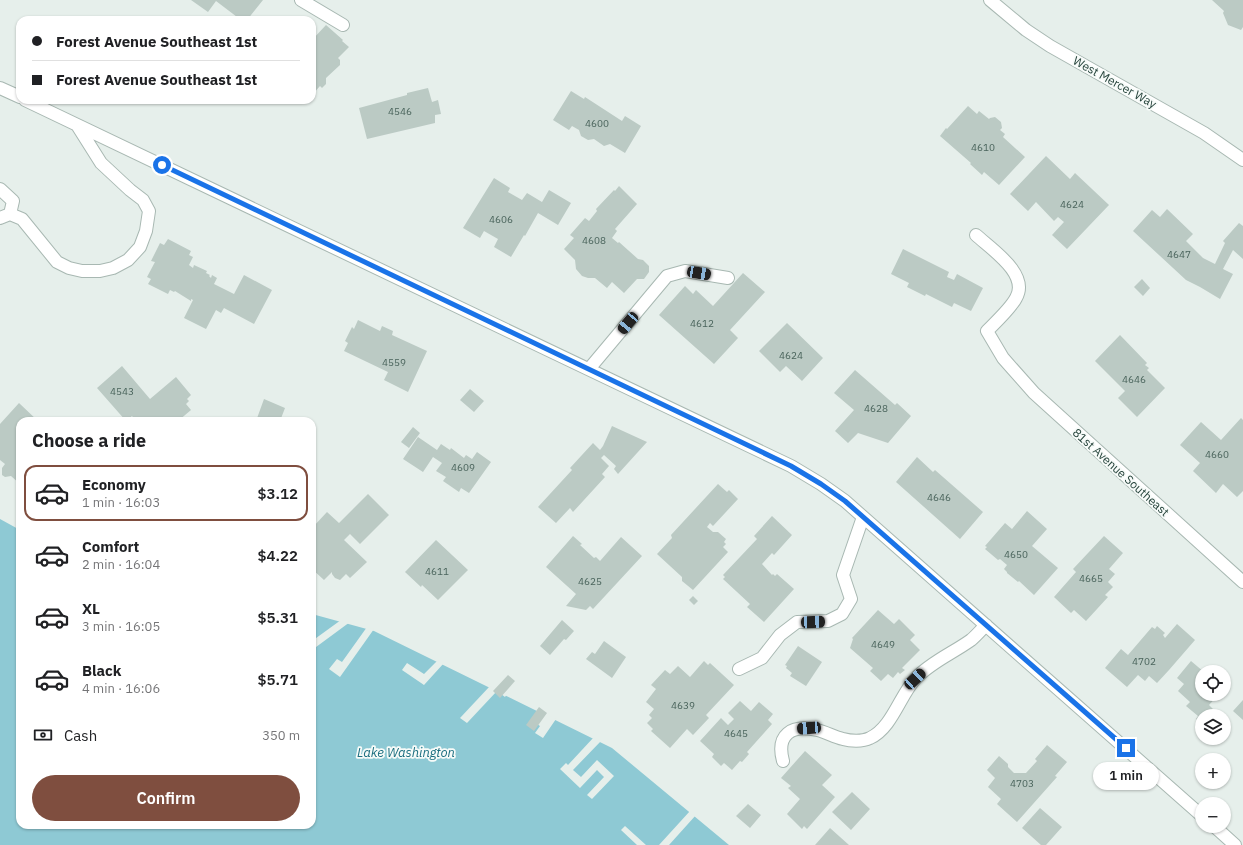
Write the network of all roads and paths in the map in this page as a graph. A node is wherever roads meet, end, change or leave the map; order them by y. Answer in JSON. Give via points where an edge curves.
{"nodes":[{"id":1,"x":301,"y":0,"type":"edge"},
{"id":2,"x":990,"y":0,"type":"edge"},
{"id":3,"x":343,"y":25,"type":"dead end"},
{"id":4,"x":0,"y":88,"type":"edge"},
{"id":5,"x":16,"y":95,"type":"edge"},
{"id":6,"x":33,"y":104,"type":"edge"},
{"id":7,"x":77,"y":125,"type":"junction"},
{"id":8,"x":1243,"y":160,"type":"edge"},
{"id":9,"x":0,"y":189,"type":"edge"},
{"id":10,"x":5,"y":216,"type":"edge"},
{"id":11,"x":976,"y":236,"type":"dead end"},
{"id":12,"x":728,"y":278,"type":"dead end"},
{"id":13,"x":589,"y":369,"type":"junction"},
{"id":14,"x":864,"y":517,"type":"junction"},
{"id":15,"x":1243,"y":582,"type":"edge"},
{"id":16,"x":986,"y":625,"type":"junction"},
{"id":17,"x":740,"y":669,"type":"dead end"},
{"id":18,"x":783,"y":761,"type":"dead end"},
{"id":19,"x":1195,"y":810,"type":"edge"},
{"id":20,"x":1222,"y":833,"type":"edge"},
{"id":21,"x":1235,"y":845,"type":"edge"}],
"edges":[{"from":1,"to":3,"type":"street"},
{"from":2,"to":8,"type":"street","name":"West Mercer Way","via":[[1050,46],[1188,123]]},
{"from":4,"to":5,"type":"street"},
{"from":6,"to":7,"type":"street"},
{"from":7,"to":10,"type":"street","via":[[101,163],[142,200],[149,211],[146,231],[140,246],[128,260],[113,268],[82,271],[57,262],[22,219]]},
{"from":7,"to":13,"type":"street"},
{"from":9,"to":10,"type":"street","via":[[13,201]]},
{"from":11,"to":15,"type":"street","name":"81st Avenue Southeast","via":[[1008,263],[1019,285],[1016,298],[987,331],[1003,358],[1034,393]]},
{"from":12,"to":13,"type":"street","via":[[685,270],[667,276]]},
{"from":13,"to":14,"type":"street","via":[[791,466],[821,484]]},
{"from":14,"to":16,"type":"street"},
{"from":14,"to":17,"type":"street","via":[[843,575],[851,599],[842,614],[828,621],[797,622],[780,635],[762,658]]},
{"from":16,"to":18,"type":"street","via":[[972,639],[937,661],[915,679],[891,718],[870,738],[841,739],[809,728],[791,730],[781,741]]},
{"from":16,"to":19,"type":"street"},
{"from":20,"to":21,"type":"street"}]}
